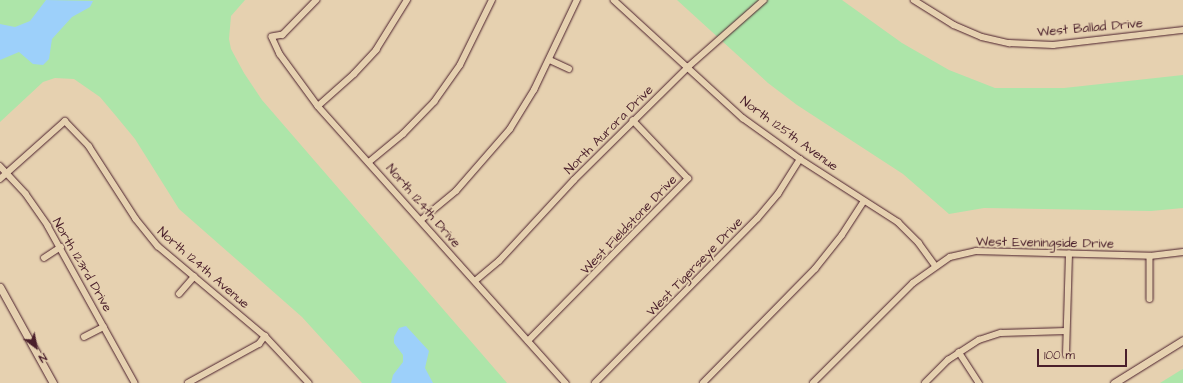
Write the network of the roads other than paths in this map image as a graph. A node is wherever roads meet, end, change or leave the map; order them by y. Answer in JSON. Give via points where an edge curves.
{"nodes":[{"id":1,"x":317,"y":0,"type":"edge"},
{"id":2,"x":407,"y":0,"type":"edge"},
{"id":3,"x":492,"y":0,"type":"edge"},
{"id":4,"x":577,"y":0,"type":"edge"},
{"id":5,"x":614,"y":0,"type":"edge"},
{"id":6,"x":764,"y":0,"type":"edge"},
{"id":7,"x":914,"y":0,"type":"edge"},
{"id":8,"x":1183,"y":30,"type":"edge"},
{"id":9,"x":550,"y":60,"type":"junction"},
{"id":10,"x":688,"y":67,"type":"junction"},
{"id":11,"x":569,"y":69,"type":"dead end"},
{"id":12,"x":318,"y":106,"type":"junction"},
{"id":13,"x":633,"y":121,"type":"junction"},
{"id":14,"x":800,"y":159,"type":"junction"},
{"id":15,"x":370,"y":162,"type":"junction"},
{"id":16,"x":0,"y":166,"type":"edge"},
{"id":17,"x":7,"y":172,"type":"junction"},
{"id":18,"x":0,"y":180,"type":"edge"},
{"id":19,"x":864,"y":201,"type":"junction"},
{"id":20,"x":421,"y":220,"type":"junction"},
{"id":21,"x":61,"y":247,"type":"junction"},
{"id":22,"x":1183,"y":252,"type":"edge"},
{"id":23,"x":1069,"y":254,"type":"junction"},
{"id":24,"x":1150,"y":256,"type":"junction"},
{"id":25,"x":44,"y":258,"type":"dead end"},
{"id":26,"x":935,"y":265,"type":"junction"},
{"id":27,"x":194,"y":277,"type":"junction"},
{"id":28,"x":476,"y":281,"type":"junction"},
{"id":29,"x":0,"y":287,"type":"edge"},
{"id":30,"x":180,"y":294,"type":"dead end"},
{"id":31,"x":1150,"y":299,"type":"dead end"},
{"id":32,"x":104,"y":327,"type":"junction"},
{"id":33,"x":1066,"y":331,"type":"junction"},
{"id":34,"x":264,"y":336,"type":"junction"},
{"id":35,"x":84,"y":337,"type":"dead end"},
{"id":36,"x":1183,"y":340,"type":"edge"},
{"id":37,"x":528,"y":341,"type":"junction"},
{"id":38,"x":959,"y":352,"type":"junction"},
{"id":39,"x":1066,"y":355,"type":"dead end"},
{"id":40,"x":53,"y":383,"type":"edge"},
{"id":41,"x":135,"y":383,"type":"edge"},
{"id":42,"x":188,"y":383,"type":"edge"},
{"id":43,"x":309,"y":383,"type":"edge"},
{"id":44,"x":566,"y":383,"type":"edge"},
{"id":45,"x":596,"y":383,"type":"edge"},
{"id":46,"x":704,"y":383,"type":"edge"},
{"id":47,"x":813,"y":383,"type":"edge"},
{"id":48,"x":925,"y":383,"type":"edge"},
{"id":49,"x":979,"y":383,"type":"edge"},
{"id":50,"x":1114,"y":383,"type":"edge"}],
"edges":[{"from":1,"to":12,"type":"street","name":"North 124th Drive","via":[[283,34],[272,37],[280,54]]},
{"from":2,"to":12,"type":"street","via":[[376,50]]},
{"from":3,"to":15,"type":"street","via":[[460,65],[434,102],[403,134]]},
{"from":4,"to":9,"type":"street"},
{"from":5,"to":10,"type":"street","name":"North 125th Avenue"},
{"from":6,"to":10,"type":"street","name":"North Aurora Drive"},
{"from":7,"to":8,"type":"street","name":"West Ballad Drive","via":[[954,25],[982,37],[1009,43],[1054,45]]},
{"from":9,"to":11,"type":"street"},
{"from":9,"to":20,"type":"street","via":[[510,129],[484,162],[456,191]]},
{"from":10,"to":13,"type":"street","name":"North Aurora Drive"},
{"from":10,"to":14,"type":"street","name":"North 125th Avenue","via":[[743,118]]},
{"from":12,"to":15,"type":"street","name":"North 124th Drive"},
{"from":13,"to":28,"type":"street","name":"North Aurora Drive","via":[[499,261]]},
{"from":13,"to":37,"type":"street","name":"West Fieldstone Drive","via":[[688,179]]},
{"from":14,"to":19,"type":"street","name":"North 125th Avenue"},
{"from":14,"to":45,"type":"street","name":"West Tigerseye Drive","via":[[778,194],[756,219]]},
{"from":15,"to":20,"type":"street","name":"North 124th Drive"},
{"from":16,"to":17,"type":"street","name":"North 123rd Drive"},
{"from":17,"to":18,"type":"street"},
{"from":17,"to":21,"type":"street","name":"North 123rd Drive","via":[[26,194]]},
{"from":17,"to":27,"type":"street","name":"North 124th Avenue","via":[[65,121],[89,146],[146,232]]},
{"from":19,"to":26,"type":"street","name":"North 125th Avenue","via":[[898,222],[919,243]]},
{"from":19,"to":46,"type":"street","via":[[842,235],[815,269]]},
{"from":20,"to":28,"type":"street","name":"North 124th Drive"},
{"from":21,"to":25,"type":"street"},
{"from":21,"to":32,"type":"street","name":"North 123rd Drive"},
{"from":22,"to":24,"type":"street","name":"West Eveningside Drive"},
{"from":23,"to":24,"type":"street","name":"West Eveningside Drive"},
{"from":23,"to":26,"type":"street","name":"West Eveningside Drive","via":[[976,251],[950,257]]},
{"from":23,"to":33,"type":"street"},
{"from":24,"to":31,"type":"street"},
{"from":26,"to":47,"type":"street","name":"West Eveningside Drive","via":[[896,299]]},
{"from":27,"to":30,"type":"street"},
{"from":27,"to":34,"type":"street","name":"North 124th Avenue"},
{"from":28,"to":37,"type":"street","name":"North 124th Drive"},
{"from":29,"to":40,"type":"street"},
{"from":32,"to":35,"type":"street"},
{"from":32,"to":41,"type":"street","name":"North 123rd Drive"},
{"from":33,"to":38,"type":"street","via":[[1001,333],[979,340]]},
{"from":33,"to":39,"type":"street"},
{"from":34,"to":42,"type":"street","via":[[259,344]]},
{"from":34,"to":43,"type":"street","name":"North 124th Avenue"},
{"from":36,"to":50,"type":"street"},
{"from":37,"to":44,"type":"street","name":"North 124th Drive"},
{"from":38,"to":48,"type":"street"},
{"from":38,"to":49,"type":"street"}]}
